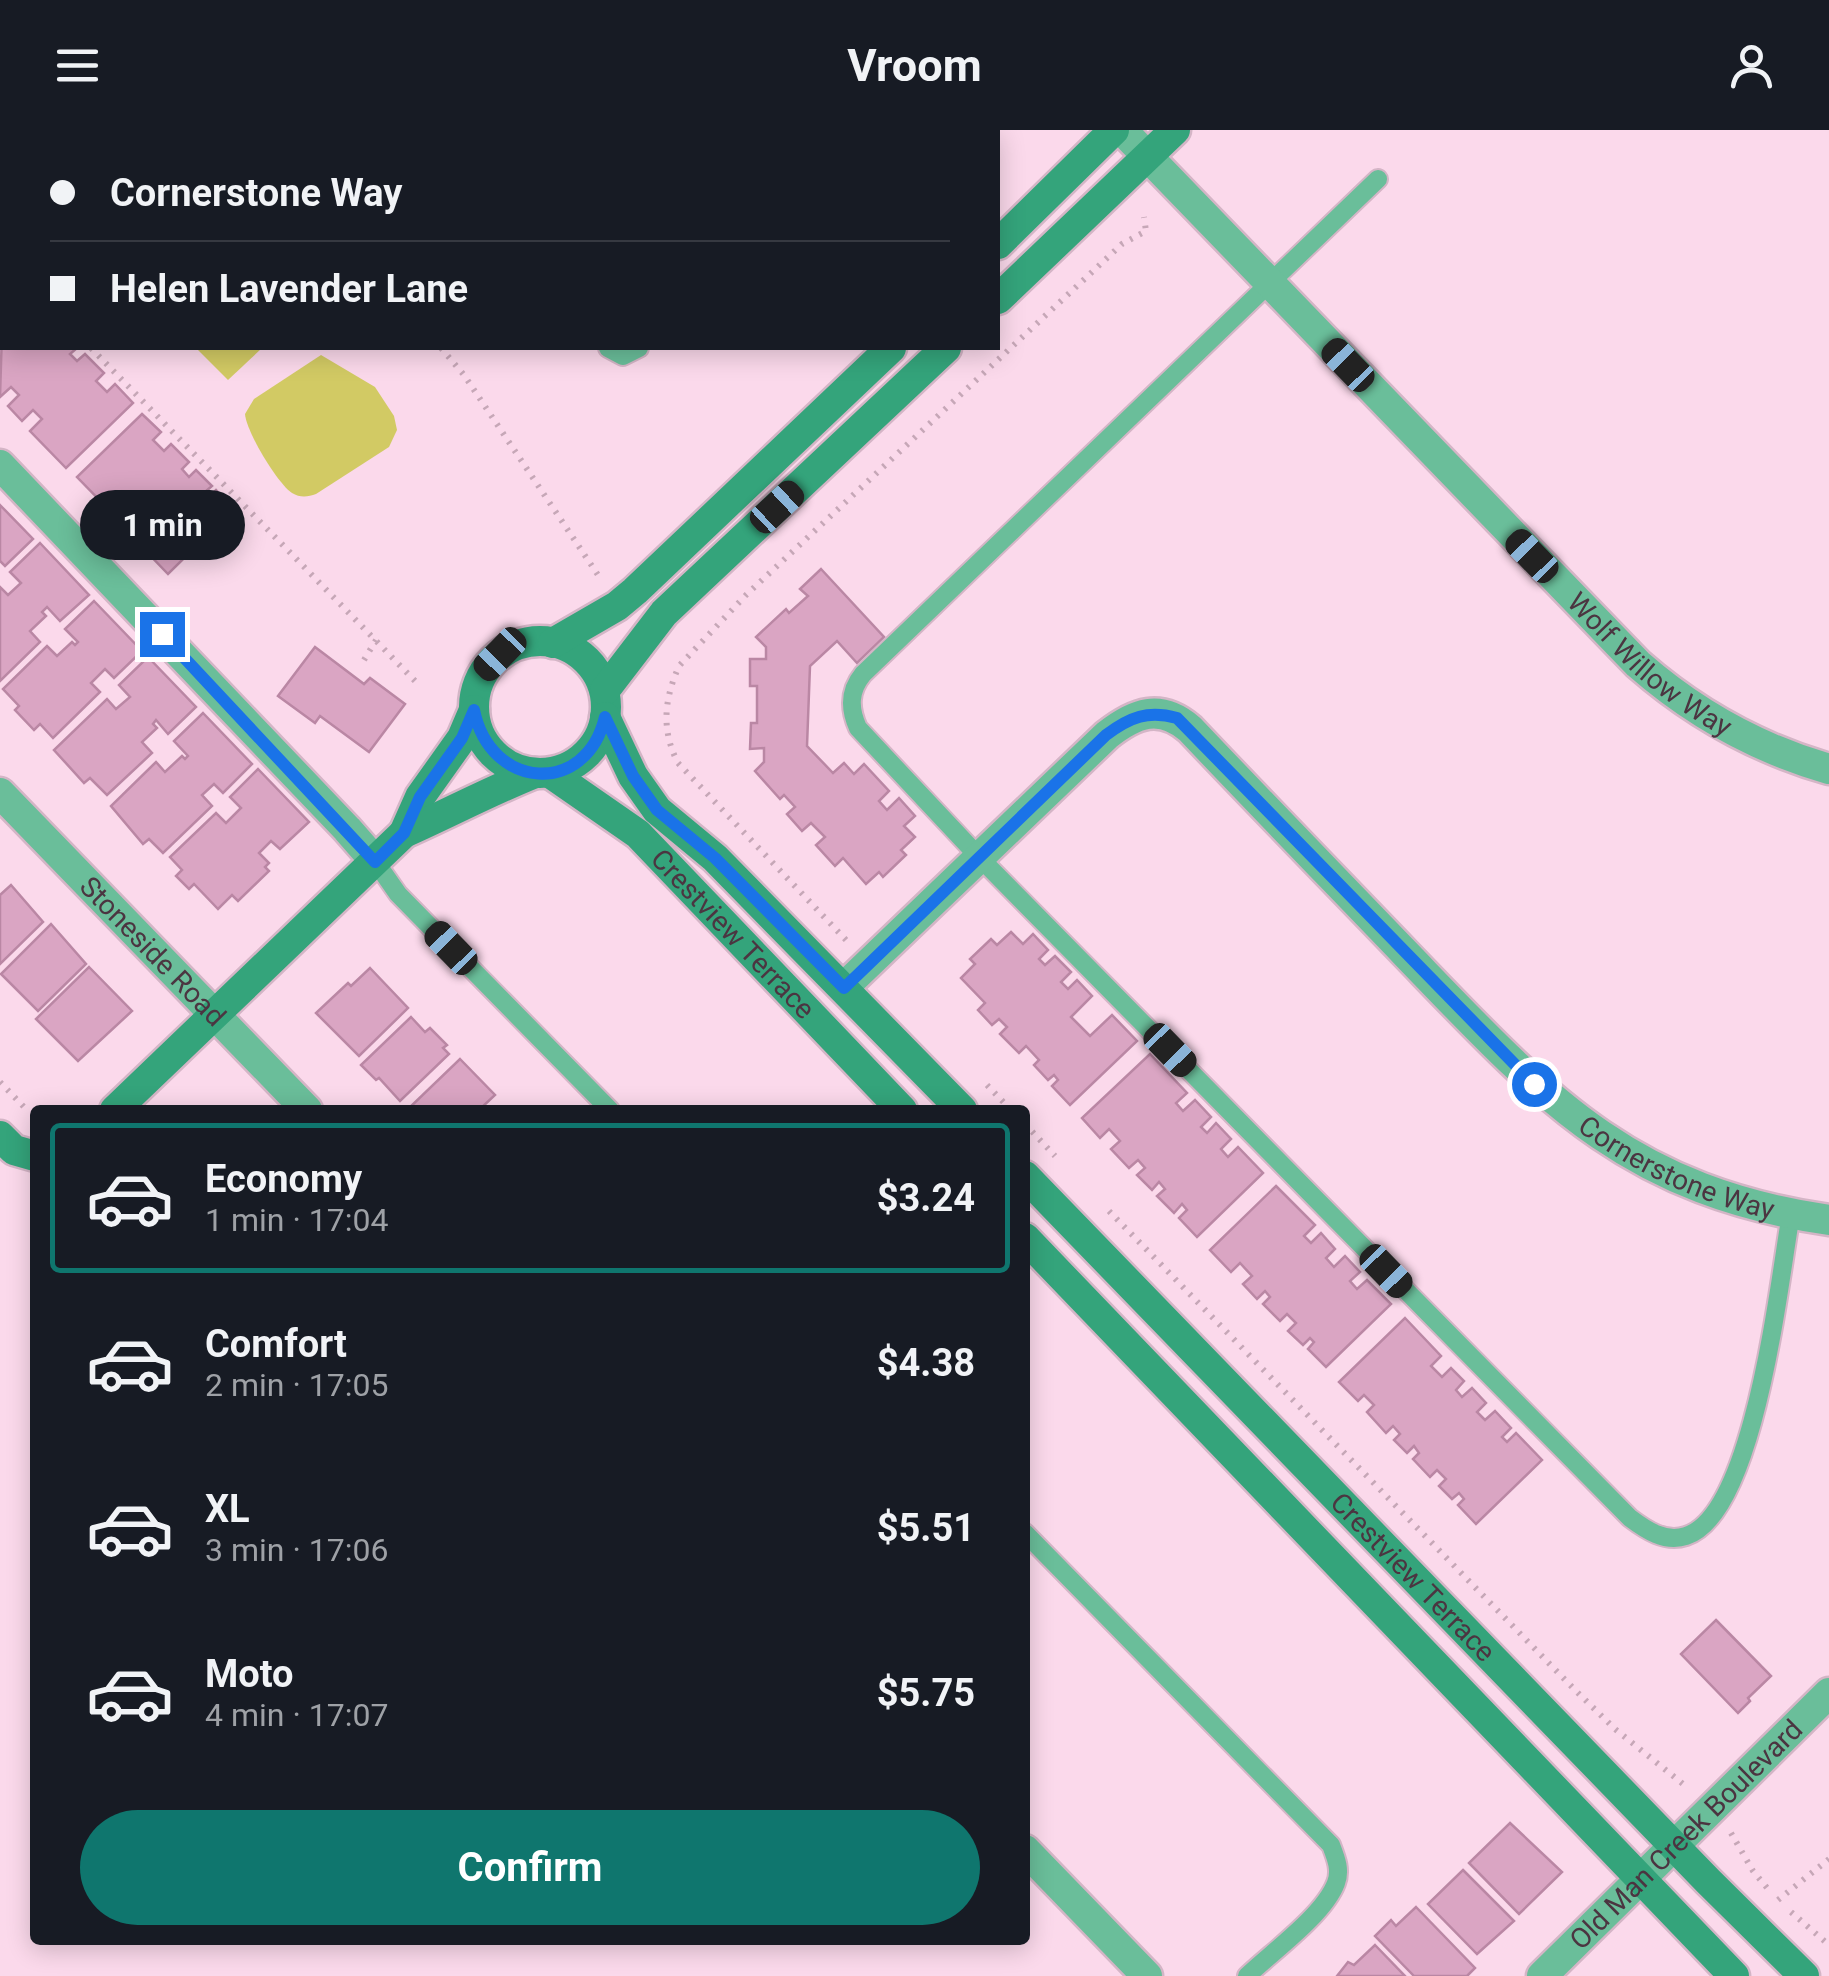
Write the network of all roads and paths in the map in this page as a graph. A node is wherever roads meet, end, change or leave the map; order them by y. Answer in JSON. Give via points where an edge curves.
{"nodes":[{"id":1,"x":1118,"y":130,"type":"edge"},
{"id":2,"x":1175,"y":130,"type":"edge"},
{"id":3,"x":1148,"y":157,"type":"junction"},
{"id":4,"x":1378,"y":179,"type":"dead end"},
{"id":5,"x":1144,"y":218,"type":"dead end"},
{"id":6,"x":1000,"y":242,"type":"edge"},
{"id":7,"x":1270,"y":283,"type":"junction"},
{"id":8,"x":1000,"y":296,"type":"edge"},
{"id":9,"x":93,"y":350,"type":"edge"},
{"id":10,"x":443,"y":350,"type":"edge"},
{"id":11,"x":612,"y":350,"type":"edge"},
{"id":12,"x":635,"y":350,"type":"edge"},
{"id":13,"x":889,"y":350,"type":"edge"},
{"id":14,"x":944,"y":350,"type":"edge"},
{"id":15,"x":0,"y":465,"type":"edge"},
{"id":16,"x":592,"y":566,"type":"dead end"},
{"id":17,"x":376,"y":640,"type":"junction"},
{"id":18,"x":553,"y":643,"type":"junction"},
{"id":19,"x":364,"y":660,"type":"dead end"},
{"id":20,"x":418,"y":684,"type":"dead end"},
{"id":21,"x":605,"y":704,"type":"junction"},
{"id":22,"x":474,"y":710,"type":"junction"},
{"id":23,"x":1829,"y":769,"type":"edge"},
{"id":24,"x":542,"y":773,"type":"junction"},
{"id":25,"x":0,"y":793,"type":"edge"},
{"id":26,"x":404,"y":833,"type":"junction"},
{"id":27,"x":979,"y":857,"type":"junction"},
{"id":28,"x":375,"y":862,"type":"junction"},
{"id":29,"x":841,"y":934,"type":"dead end"},
{"id":30,"x":844,"y":988,"type":"junction"},
{"id":31,"x":216,"y":1016,"type":"junction"},
{"id":32,"x":0,"y":1082,"type":"edge"},
{"id":33,"x":121,"y":1105,"type":"edge"},
{"id":34,"x":303,"y":1105,"type":"edge"},
{"id":35,"x":605,"y":1105,"type":"edge"},
{"id":36,"x":897,"y":1105,"type":"edge"},
{"id":37,"x":957,"y":1105,"type":"edge"},
{"id":38,"x":24,"y":1107,"type":"dead end"},
{"id":39,"x":1030,"y":1129,"type":"edge"},
{"id":40,"x":1066,"y":1166,"type":"dead end"},
{"id":41,"x":1030,"y":1181,"type":"edge"},
{"id":42,"x":1107,"y":1209,"type":"dead end"},
{"id":43,"x":1791,"y":1214,"type":"junction"},
{"id":44,"x":1829,"y":1220,"type":"edge"},
{"id":45,"x":1030,"y":1243,"type":"edge"},
{"id":46,"x":1030,"y":1538,"type":"edge"},
{"id":47,"x":1829,"y":1693,"type":"edge"},
{"id":48,"x":1686,"y":1786,"type":"dead end"},
{"id":49,"x":1731,"y":1832,"type":"dead end"},
{"id":50,"x":1673,"y":1845,"type":"junction"},
{"id":51,"x":1030,"y":1855,"type":"edge"},
{"id":52,"x":1829,"y":1859,"type":"edge"},
{"id":53,"x":1638,"y":1878,"type":"junction"},
{"id":54,"x":1778,"y":1900,"type":"junction"},
{"id":55,"x":1829,"y":1946,"type":"edge"},
{"id":56,"x":1147,"y":1976,"type":"edge"},
{"id":57,"x":1248,"y":1976,"type":"edge"},
{"id":58,"x":1542,"y":1976,"type":"edge"},
{"id":59,"x":1734,"y":1976,"type":"edge"},
{"id":60,"x":1804,"y":1976,"type":"edge"}],
"edges":[{"from":1,"to":3,"type":"street","name":"Wolf Willow Way"},
{"from":1,"to":6,"type":"street"},
{"from":2,"to":3,"type":"street"},
{"from":3,"to":7,"type":"street","name":"Wolf Willow Way"},
{"from":3,"to":8,"type":"street"},
{"from":4,"to":7,"type":"lane"},
{"from":5,"to":29,"type":"path","via":[[1146,231],[1122,244],[746,594],[673,680],[665,728],[678,763]]},
{"from":7,"to":23,"type":"street","name":"Wolf Willow Way","via":[[1667,690],[1746,738]]},
{"from":7,"to":27,"type":"lane","via":[[854,685],[858,728]]},
{"from":9,"to":17,"type":"path"},
{"from":10,"to":16,"type":"path"},
{"from":11,"to":12,"type":"lane","via":[[622,356]]},
{"from":13,"to":18,"type":"street","via":[[635,592]]},
{"from":14,"to":21,"type":"street","via":[[664,613]]},
{"from":15,"to":28,"type":"street"},
{"from":17,"to":19,"type":"path"},
{"from":17,"to":20,"type":"path"},
{"from":18,"to":21,"type":"street","via":[[581,655],[596,671]]},
{"from":18,"to":22,"type":"street","via":[[520,644],[500,654],[476,689]]},
{"from":21,"to":24,"type":"street","via":[[601,734],[589,752],[571,766]]},
{"from":21,"to":30,"type":"street","name":"Crestview Terrace","via":[[633,776],[657,810],[715,858]]},
{"from":22,"to":24,"type":"street","via":[[489,750],[506,764]]},
{"from":22,"to":26,"type":"street"},
{"from":24,"to":26,"type":"street"},
{"from":24,"to":36,"type":"street","name":"Crestview Terrace","via":[[638,834]]},
{"from":25,"to":31,"type":"street","name":"Stoneside Road"},
{"from":26,"to":28,"type":"street"},
{"from":27,"to":30,"type":"street","name":"Cornerstone Way"},
{"from":27,"to":43,"type":"street","name":"Cornerstone Way","via":[[1123,722],[1148,714],[1177,718],[1561,1108],[1648,1166],[1742,1204]]},
{"from":27,"to":43,"type":"lane","via":[[1644,1530],[1684,1538],[1699,1530],[1732,1484],[1757,1406]]},
{"from":28,"to":31,"type":"street"},
{"from":28,"to":35,"type":"lane","via":[[398,894]]},
{"from":30,"to":37,"type":"street","name":"Crestview Terrace"},
{"from":31,"to":33,"type":"street"},
{"from":31,"to":34,"type":"street","name":"Stoneside Road"},
{"from":32,"to":38,"type":"path"},
{"from":39,"to":40,"type":"path"},
{"from":41,"to":50,"type":"street","name":"Crestview Terrace"},
{"from":42,"to":48,"type":"path","via":[[1574,1689]]},
{"from":43,"to":44,"type":"street","name":"Cornerstone Way"},
{"from":45,"to":53,"type":"street","name":"Crestview Terrace"},
{"from":46,"to":57,"type":"lane","via":[[1331,1845],[1339,1864],[1336,1883]]},
{"from":47,"to":50,"type":"street","name":"Old Man Creek Boulevard"},
{"from":49,"to":54,"type":"path"},
{"from":50,"to":53,"type":"street","name":"Old Man Creek Boulevard"},
{"from":50,"to":60,"type":"street","name":"Crestview Terrace"},
{"from":51,"to":56,"type":"street"},
{"from":52,"to":54,"type":"path"},
{"from":53,"to":58,"type":"street","name":"Old Man Creek Boulevard"},
{"from":53,"to":59,"type":"street","name":"Crestview Terrace"},
{"from":54,"to":55,"type":"path"}]}
